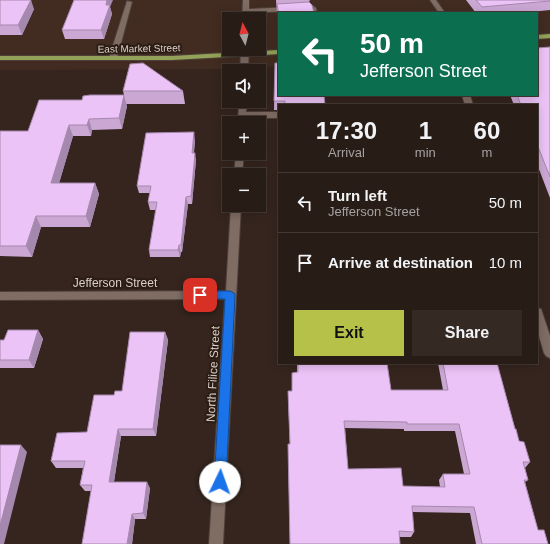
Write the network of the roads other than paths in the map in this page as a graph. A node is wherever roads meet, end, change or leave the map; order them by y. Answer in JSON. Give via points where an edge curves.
{"nodes":[{"id":1,"x":246,"y":0,"type":"edge"},
{"id":2,"x":433,"y":0,"type":"edge"},
{"id":3,"x":129,"y":2,"type":"dead end"},
{"id":4,"x":246,"y":11,"type":"joint"},
{"id":5,"x":314,"y":12,"type":"edge"},
{"id":6,"x":441,"y":12,"type":"edge"},
{"id":7,"x":550,"y":36,"type":"edge"},
{"id":8,"x":538,"y":37,"type":"edge"},
{"id":9,"x":266,"y":52,"type":"edge"},
{"id":10,"x":278,"y":52,"type":"edge"},
{"id":11,"x":222,"y":53,"type":"edge"},
{"id":12,"x":0,"y":58,"type":"edge"},
{"id":13,"x":112,"y":58,"type":"junction"},
{"id":14,"x":278,"y":115,"type":"edge"},
{"id":15,"x":266,"y":116,"type":"edge"},
{"id":16,"x":236,"y":212,"type":"edge"},
{"id":17,"x":230,"y":295,"type":"junction"},
{"id":18,"x":0,"y":296,"type":"edge"},
{"id":19,"x":538,"y":314,"type":"edge"},
{"id":20,"x":547,"y":333,"type":"edge"},
{"id":21,"x":550,"y":353,"type":"edge"},
{"id":22,"x":216,"y":544,"type":"edge"}],
"edges":[{"from":1,"to":4,"type":"street"},
{"from":2,"to":6,"type":"street"},
{"from":3,"to":13,"type":"street"},
{"from":4,"to":5,"type":"street","via":[[313,8]]},
{"from":7,"to":8,"type":"main road"},
{"from":9,"to":10,"type":"main road","name":"East Market Street"},
{"from":11,"to":13,"type":"main road","name":"East Market Street","via":[[172,58]]},
{"from":12,"to":13,"type":"main road","name":"East Market Street"},
{"from":14,"to":15,"type":"street"},
{"from":16,"to":17,"type":"street","name":"North Filice Street"},
{"from":17,"to":18,"type":"street","name":"Jefferson Street"},
{"from":17,"to":22,"type":"street","name":"North Filice Street"},
{"from":19,"to":20,"type":"street"},
{"from":20,"to":21,"type":"street"}]}
